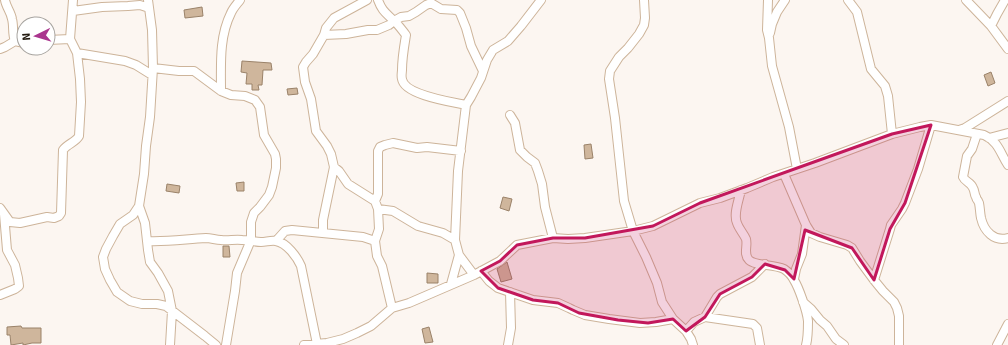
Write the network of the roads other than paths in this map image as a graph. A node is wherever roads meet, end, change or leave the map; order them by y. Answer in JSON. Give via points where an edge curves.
{"nodes":[{"id":1,"x":5,"y":0,"type":"edge"},
{"id":2,"x":73,"y":0,"type":"edge"},
{"id":3,"x":240,"y":0,"type":"edge"},
{"id":4,"x":367,"y":0,"type":"edge"},
{"id":5,"x":378,"y":0,"type":"edge"},
{"id":6,"x":541,"y":0,"type":"edge"},
{"id":7,"x":644,"y":0,"type":"edge"},
{"id":8,"x":786,"y":0,"type":"edge"},
{"id":9,"x":848,"y":0,"type":"edge"},
{"id":10,"x":966,"y":0,"type":"edge"},
{"id":11,"x":1005,"y":0,"type":"edge"},
{"id":12,"x":768,"y":1,"type":"edge"},
{"id":13,"x":149,"y":4,"type":"edge"},
{"id":14,"x":73,"y":11,"type":"junction"},
{"id":15,"x":394,"y":21,"type":"junction"},
{"id":16,"x":991,"y":26,"type":"junction"},
{"id":17,"x":324,"y":36,"type":"junction"},
{"id":18,"x":769,"y":38,"type":"junction"},
{"id":19,"x":70,"y":39,"type":"junction"},
{"id":20,"x":56,"y":40,"type":"edge"},
{"id":21,"x":15,"y":41,"type":"joint"},
{"id":22,"x":0,"y":49,"type":"edge"},
{"id":23,"x":1008,"y":49,"type":"edge"},
{"id":24,"x":77,"y":53,"type":"junction"},
{"id":25,"x":483,"y":71,"type":"junction"},
{"id":26,"x":153,"y":72,"type":"junction"},
{"id":27,"x":221,"y":91,"type":"junction"},
{"id":28,"x":1008,"y":101,"type":"edge"},
{"id":29,"x":466,"y":105,"type":"junction"},
{"id":30,"x":510,"y":115,"type":"dead end"},
{"id":31,"x":931,"y":125,"type":"junction"},
{"id":32,"x":959,"y":130,"type":"junction"},
{"id":33,"x":1008,"y":133,"type":"edge"},
{"id":34,"x":892,"y":134,"type":"junction"},
{"id":35,"x":977,"y":134,"type":"junction"},
{"id":36,"x":989,"y":138,"type":"junction"},
{"id":37,"x":461,"y":152,"type":"junction"},
{"id":38,"x":334,"y":166,"type":"junction"},
{"id":39,"x":1008,"y":166,"type":"edge"},
{"id":40,"x":797,"y":169,"type":"junction"},
{"id":41,"x":784,"y":174,"type":"junction"},
{"id":42,"x":741,"y":190,"type":"junction"},
{"id":43,"x":375,"y":201,"type":"junction"},
{"id":44,"x":139,"y":206,"type":"junction"},
{"id":45,"x":378,"y":209,"type":"junction"},
{"id":46,"x":2,"y":211,"type":"edge"},
{"id":47,"x":806,"y":226,"type":"junction"},
{"id":48,"x":633,"y":231,"type":"junction"},
{"id":49,"x":323,"y":233,"type":"junction"},
{"id":50,"x":553,"y":238,"type":"junction"},
{"id":51,"x":1008,"y":238,"type":"edge"},
{"id":52,"x":251,"y":240,"type":"junction"},
{"id":53,"x":276,"y":240,"type":"junction"},
{"id":54,"x":456,"y":240,"type":"junction"},
{"id":55,"x":147,"y":241,"type":"junction"},
{"id":56,"x":375,"y":241,"type":"junction"},
{"id":57,"x":459,"y":255,"type":"junction"},
{"id":58,"x":765,"y":264,"type":"junction"},
{"id":59,"x":477,"y":273,"type":"junction"},
{"id":60,"x":794,"y":279,"type":"junction"},
{"id":61,"x":874,"y":280,"type":"junction"},
{"id":62,"x":451,"y":284,"type":"junction"},
{"id":63,"x":510,"y":292,"type":"junction"},
{"id":64,"x":0,"y":295,"type":"edge"},
{"id":65,"x":803,"y":302,"type":"junction"},
{"id":66,"x":392,"y":308,"type":"junction"},
{"id":67,"x":172,"y":311,"type":"junction"},
{"id":68,"x":705,"y":317,"type":"junction"},
{"id":69,"x":673,"y":319,"type":"junction"},
{"id":70,"x":1008,"y":324,"type":"edge"},
{"id":71,"x":686,"y":331,"type":"junction"},
{"id":72,"x":344,"y":342,"type":"edge"},
{"id":73,"x":317,"y":344,"type":"junction"},
{"id":74,"x":170,"y":345,"type":"edge"},
{"id":75,"x":216,"y":345,"type":"edge"},
{"id":76,"x":226,"y":345,"type":"edge"},
{"id":77,"x":304,"y":345,"type":"edge"},
{"id":78,"x":508,"y":345,"type":"edge"},
{"id":79,"x":693,"y":345,"type":"edge"},
{"id":80,"x":760,"y":345,"type":"edge"},
{"id":81,"x":806,"y":345,"type":"edge"},
{"id":82,"x":844,"y":345,"type":"edge"},
{"id":83,"x":899,"y":345,"type":"edge"},
{"id":84,"x":997,"y":345,"type":"edge"}],
"edges":[{"from":1,"to":21,"type":"street","via":[[12,18]]},
{"from":2,"to":14,"type":"street"},
{"from":3,"to":27,"type":"street","via":[[231,11],[223,32]]},
{"from":4,"to":17,"type":"street","via":[[334,18],[326,28]]},
{"from":5,"to":15,"type":"street","via":[[384,12]]},
{"from":6,"to":25,"type":"street","via":[[508,41],[493,50]]},
{"from":7,"to":48,"type":"street","via":[[644,25],[619,57],[610,71],[609,79],[624,201]]},
{"from":8,"to":18,"type":"street","via":[[777,12]]},
{"from":9,"to":34,"type":"street","via":[[856,12],[871,69],[886,86]]},
{"from":10,"to":16,"type":"street"},
{"from":11,"to":16,"type":"street"},
{"from":12,"to":18,"type":"street","via":[[766,24]]},
{"from":13,"to":14,"type":"street"},
{"from":13,"to":26,"type":"street"},
{"from":14,"to":19,"type":"street"},
{"from":15,"to":17,"type":"street","via":[[377,30]]},
{"from":15,"to":25,"type":"street","via":[[412,15],[426,4],[432,3],[441,9],[457,10],[463,18],[471,46]]},
{"from":15,"to":29,"type":"street","via":[[406,35],[402,75],[404,84],[418,93]]},
{"from":16,"to":23,"type":"street"},
{"from":17,"to":38,"type":"street","via":[[306,62],[303,72],[316,131],[327,146]]},
{"from":18,"to":40,"type":"street","via":[[772,66],[789,127]]},
{"from":19,"to":20,"type":"street"},
{"from":19,"to":24,"type":"street"},
{"from":21,"to":22,"type":"street"},
{"from":24,"to":26,"type":"street","via":[[125,61]]},
{"from":24,"to":46,"type":"street","via":[[81,102],[79,136],[63,150],[61,214],[54,218],[47,217],[20,223],[10,222]]},
{"from":25,"to":29,"type":"street"},
{"from":26,"to":27,"type":"street","via":[[194,71]]},
{"from":26,"to":44,"type":"street"},
{"from":27,"to":52,"type":"street","via":[[255,100],[260,107],[264,135],[275,154],[276,168],[272,187],[269,195],[254,213]]},
{"from":28,"to":32,"type":"street"},
{"from":29,"to":37,"type":"street"},
{"from":30,"to":50,"type":"street","via":[[515,123],[520,150],[535,163],[538,171]]},
{"from":31,"to":32,"type":"street"},
{"from":31,"to":34,"type":"street"},
{"from":31,"to":61,"type":"street","via":[[918,169],[905,203],[890,229]]},
{"from":32,"to":35,"type":"street"},
{"from":33,"to":36,"type":"street"},
{"from":34,"to":40,"type":"street"},
{"from":35,"to":36,"type":"street"},
{"from":35,"to":51,"type":"street","via":[[967,156],[962,177],[970,182],[973,188],[981,220],[988,234],[997,238]]},
{"from":36,"to":39,"type":"street","via":[[995,143]]},
{"from":37,"to":43,"type":"street","via":[[393,143],[380,147],[378,194]]},
{"from":37,"to":54,"type":"street"},
{"from":38,"to":43,"type":"street","via":[[348,184]]},
{"from":38,"to":49,"type":"street","via":[[323,220]]},
{"from":40,"to":41,"type":"street"},
{"from":41,"to":42,"type":"street"},
{"from":41,"to":47,"type":"street"},
{"from":42,"to":48,"type":"street","via":[[700,203],[653,226]]},
{"from":42,"to":58,"type":"street","via":[[736,209],[736,222],[746,239],[745,253],[753,263]]},
{"from":43,"to":45,"type":"street"},
{"from":44,"to":55,"type":"street","via":[[145,223]]},
{"from":44,"to":67,"type":"street","via":[[134,215],[120,224],[113,236],[104,257],[105,269],[117,292],[130,301],[166,306]]},
{"from":45,"to":54,"type":"street","via":[[393,212],[418,226],[443,233]]},
{"from":45,"to":56,"type":"street","via":[[379,229]]},
{"from":46,"to":64,"type":"street","via":[[8,250],[19,286]]},
{"from":47,"to":60,"type":"street","via":[[802,254]]},
{"from":47,"to":61,"type":"street","via":[[811,233],[852,248]]},
{"from":48,"to":50,"type":"street","via":[[585,238]]},
{"from":48,"to":69,"type":"street","via":[[657,283],[662,302]]},
{"from":49,"to":53,"type":"street","via":[[285,231]]},
{"from":49,"to":56,"type":"street","via":[[363,237]]},
{"from":50,"to":59,"type":"street","via":[[517,245],[500,261]]},
{"from":52,"to":53,"type":"street"},
{"from":52,"to":55,"type":"street","via":[[207,238]]},
{"from":52,"to":76,"type":"street","via":[[237,272]]},
{"from":53,"to":73,"type":"street","via":[[298,258]]},
{"from":54,"to":57,"type":"street"},
{"from":55,"to":67,"type":"street","via":[[150,262],[168,291]]},
{"from":56,"to":66,"type":"street"},
{"from":57,"to":59,"type":"street"},
{"from":57,"to":62,"type":"street"},
{"from":58,"to":60,"type":"street","via":[[785,270]]},
{"from":58,"to":68,"type":"street","via":[[752,277],[720,294]]},
{"from":59,"to":62,"type":"street"},
{"from":59,"to":63,"type":"street","via":[[498,288]]},
{"from":60,"to":65,"type":"street"},
{"from":61,"to":83,"type":"street","via":[[897,308]]},
{"from":62,"to":66,"type":"street"},
{"from":63,"to":69,"type":"street","via":[[533,300],[558,303],[579,313],[609,319],[640,323]]},
{"from":63,"to":78,"type":"street","via":[[511,328]]},
{"from":65,"to":81,"type":"street","via":[[808,320]]},
{"from":65,"to":82,"type":"street"},
{"from":66,"to":72,"type":"street","via":[[371,326]]},
{"from":67,"to":74,"type":"street"},
{"from":67,"to":75,"type":"street"},
{"from":68,"to":71,"type":"street","via":[[694,322]]},
{"from":68,"to":80,"type":"street","via":[[753,324]]},
{"from":69,"to":71,"type":"street"},
{"from":70,"to":84,"type":"street"},
{"from":71,"to":79,"type":"street"},
{"from":72,"to":73,"type":"street"},
{"from":73,"to":77,"type":"street"}]}
